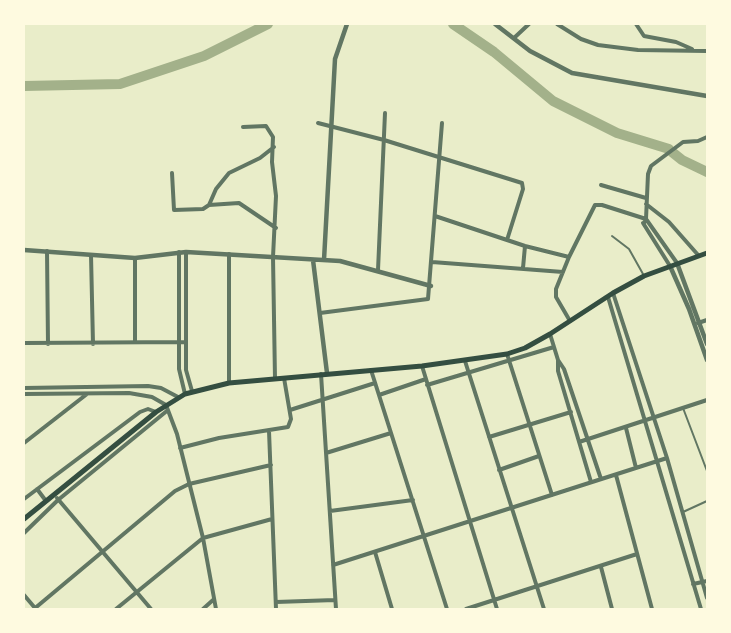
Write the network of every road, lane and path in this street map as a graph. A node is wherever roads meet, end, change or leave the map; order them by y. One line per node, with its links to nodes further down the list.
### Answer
1 (347, 24): 13 (street)
2 (495, 24): 6 (street)
3 (529, 24): 6 (street)
4 (557, 24): 7 (street)
5 (636, 24): 7 (street)
6 (514, 38): 9 (street)
7 (693, 50): 8 (street)
8 (707, 50)
9 (707, 96)
10 (385, 113): 16 (street)
11 (318, 123): 13 (street)
12 (442, 123): 18 (street)
13 (332, 126): 16 (street); 42 (street)
14 (243, 127): 17 (street)
15 (707, 137): 21 (street)
16 (384, 140): 18 (street); 47 (street)
17 (274, 147): 23 (street); 26 (street)
18 (439, 157): 24 (street); 28 (street)
19 (172, 173): 23 (street)
20 (601, 185): 21 (street)
21 (646, 198): 22 (street)
22 (646, 204): 25 (street); 37 (street)
23 (209, 205): 26 (street)
24 (435, 216): 28 (street); 43 (street)
25 (645, 221): 39 (street); 44 (street); 45 (street)
26 (276, 228): 38 (street)
27 (612, 236): 49 (lane)
28 (507, 240): 29 (street)
29 (525, 246): 39 (street); 46 (street)
30 (24, 250): 31 (street)
31 (47, 251): 36 (street); 63 (street)
32 (179, 252): 33 (street); 40 (street); 60 (street)
33 (186, 252): 35 (street); 61 (street)
34 (707, 252): 37 (main road)
35 (229, 254): 38 (street); 82 (street)
36 (91, 255): 40 (street); 64 (street)
37 (699, 256): 44 (main road)
38 (273, 257): 41 (street); 80 (street)
39 (568, 257): 48 (street)
40 (135, 258): 59 (street)
41 (313, 260): 42 (street); 54 (street)
42 (324, 260): 47 (street)
43 (432, 262): 46 (street); 50 (street)
44 (677, 263): 45 (main road); 52 (street)
45 (670, 266): 49 (main road); 53 (street)
46 (523, 268): 48 (street)
47 (378, 270): 50 (street)
48 (563, 272): 56 (street)
49 (644, 276): 51 (main road)
50 (431, 286): 54 (street)
51 (610, 295): 56 (main road); 65 (street); 68 (street)
52 (693, 302): 53 (street); 57 (street)
53 (688, 305): 57 (street)
54 (320, 313): 76 (street)
55 (707, 320): 57 (street)
56 (570, 321): 58 (main road)
57 (698, 323): 66 (street); 71 (street)
58 (550, 334): 67 (street); 69 (main road)
59 (135, 342): 60 (street); 64 (street)
60 (179, 342): 61 (street); 90 (street)
61 (186, 342): 87 (street)
62 (24, 343): 63 (street)
63 (48, 344): 64 (street)
64 (93, 344)
65 (630, 344): 68 (street); 101 (street)
66 (707, 344)
67 (554, 347): 70 (street); 73 (street)
68 (623, 347): 102 (street)
69 (507, 354): 72 (main road); 73 (street)
70 (558, 360): 97 (street); 100 (street)
71 (707, 360)
72 (465, 361): 74 (main road); 77 (street)
73 (510, 362): 77 (street); 103 (street)
74 (422, 366): 75 (main road); 81 (street)
75 (371, 370): 76 (main road); 83 (street)
76 (327, 373): 78 (main road)
77 (468, 373): 84 (street); 107 (street)
78 (321, 374): 79 (main road); 93 (street)
79 (284, 378): 80 (main road); 98 (street)
80 (275, 379): 82 (main road)
81 (426, 380): 84 (street); 91 (street)
82 (229, 383): 87 (main road)
83 (375, 383): 91 (street); 93 (street)
84 (427, 385): 137 (street)
85 (90, 387): 86 (street); 89 (street); 92 (street)
86 (24, 388)
87 (192, 391): 90 (main road)
88 (24, 394): 89 (street)
89 (87, 394): 95 (street); 109 (street)
90 (185, 394): 92 (main road)
91 (379, 396): 106 (street)
92 (178, 397): 95 (main road)
93 (322, 400): 98 (street); 112 (street)
94 (707, 400): 96 (street)
95 (167, 407): 99 (main road); 111 (street); 128 (street)
96 (683, 408): 101 (street); 119 (lane)
97 (578, 409): 100 (street); 108 (street)
98 (290, 410): 105 (street)
99 (156, 412): 124 (street); 125 (main road)
100 (570, 412): 103 (street); 110 (street)
101 (654, 417): 102 (street); 114 (street)
102 (644, 421): 104 (street); 115 (street)
103 (530, 424): 107 (street); 113 (street)
104 (626, 428): 108 (street); 117 (street)
105 (269, 431): 111 (street); 116 (street)
106 (391, 433): 112 (street); 129 (street)
107 (489, 437): 118 (street)
108 (587, 440): 110 (street); 121 (street)
109 (25, 441)
110 (579, 442): 122 (street)
111 (180, 448): 123 (street)
112 (326, 453): 133 (street)
113 (539, 456): 118 (street); 126 (street)
114 (667, 458): 115 (street); 134 (street)
115 (657, 462): 117 (street); 147 (street)
116 (271, 465): 123 (street); 136 (street)
117 (636, 468): 120 (street)
118 (499, 470): 132 (street)
119 (707, 471)
120 (616, 475): 121 (street); 143 (street)
121 (601, 479): 122 (street)
122 (591, 482): 126 (street)
123 (189, 484): 140 (street); 141 (street)
124 (37, 489): 127 (street); 130 (street)
125 (54, 495): 128 (street); 130 (main road)
126 (552, 495): 132 (street)
127 (24, 499)
128 (58, 500): 138 (street); 141 (street)
129 (412, 500): 133 (street); 139 (street)
130 (46, 501): 135 (main road)
131 (707, 501): 134 (lane)
132 (512, 508): 137 (street); 148 (street)
133 (330, 511): 144 (street)
134 (683, 512): 146 (street)
135 (24, 519)
136 (272, 519): 140 (street); 156 (street)
137 (470, 521): 139 (street); 155 (street)
138 (24, 533)
139 (424, 536): 142 (street); 165 (street)
140 (203, 538): 149 (street); 153 (street)
141 (102, 552): 149 (street); 157 (street)
142 (375, 552): 144 (street); 164 (street)
143 (637, 554): 145 (street); 170 (street)
144 (333, 565): 154 (street)
145 (601, 567): 148 (street); 169 (street)
146 (705, 581): 147 (street); 150 (street)
147 (693, 584): 152 (street)
148 (537, 587): 155 (street); 168 (street)
149 (137, 592): 158 (street); 159 (street)
150 (707, 594): 152 (street)
151 (24, 595): 157 (street)
152 (696, 595): 171 (street)
153 (213, 600): 160 (street); 161 (street)
154 (335, 600): 156 (street); 163 (street)
155 (494, 600): 166 (street); 167 (street)
156 (276, 602): 162 (street)
157 (35, 609)
158 (116, 609)
159 (151, 609)
160 (203, 609)
161 (216, 609)
162 (276, 609)
163 (336, 609)
164 (392, 609)
165 (448, 609)
166 (466, 609)
167 (497, 609)
168 (544, 609)
169 (612, 609)
170 (652, 609)
171 (701, 609)

